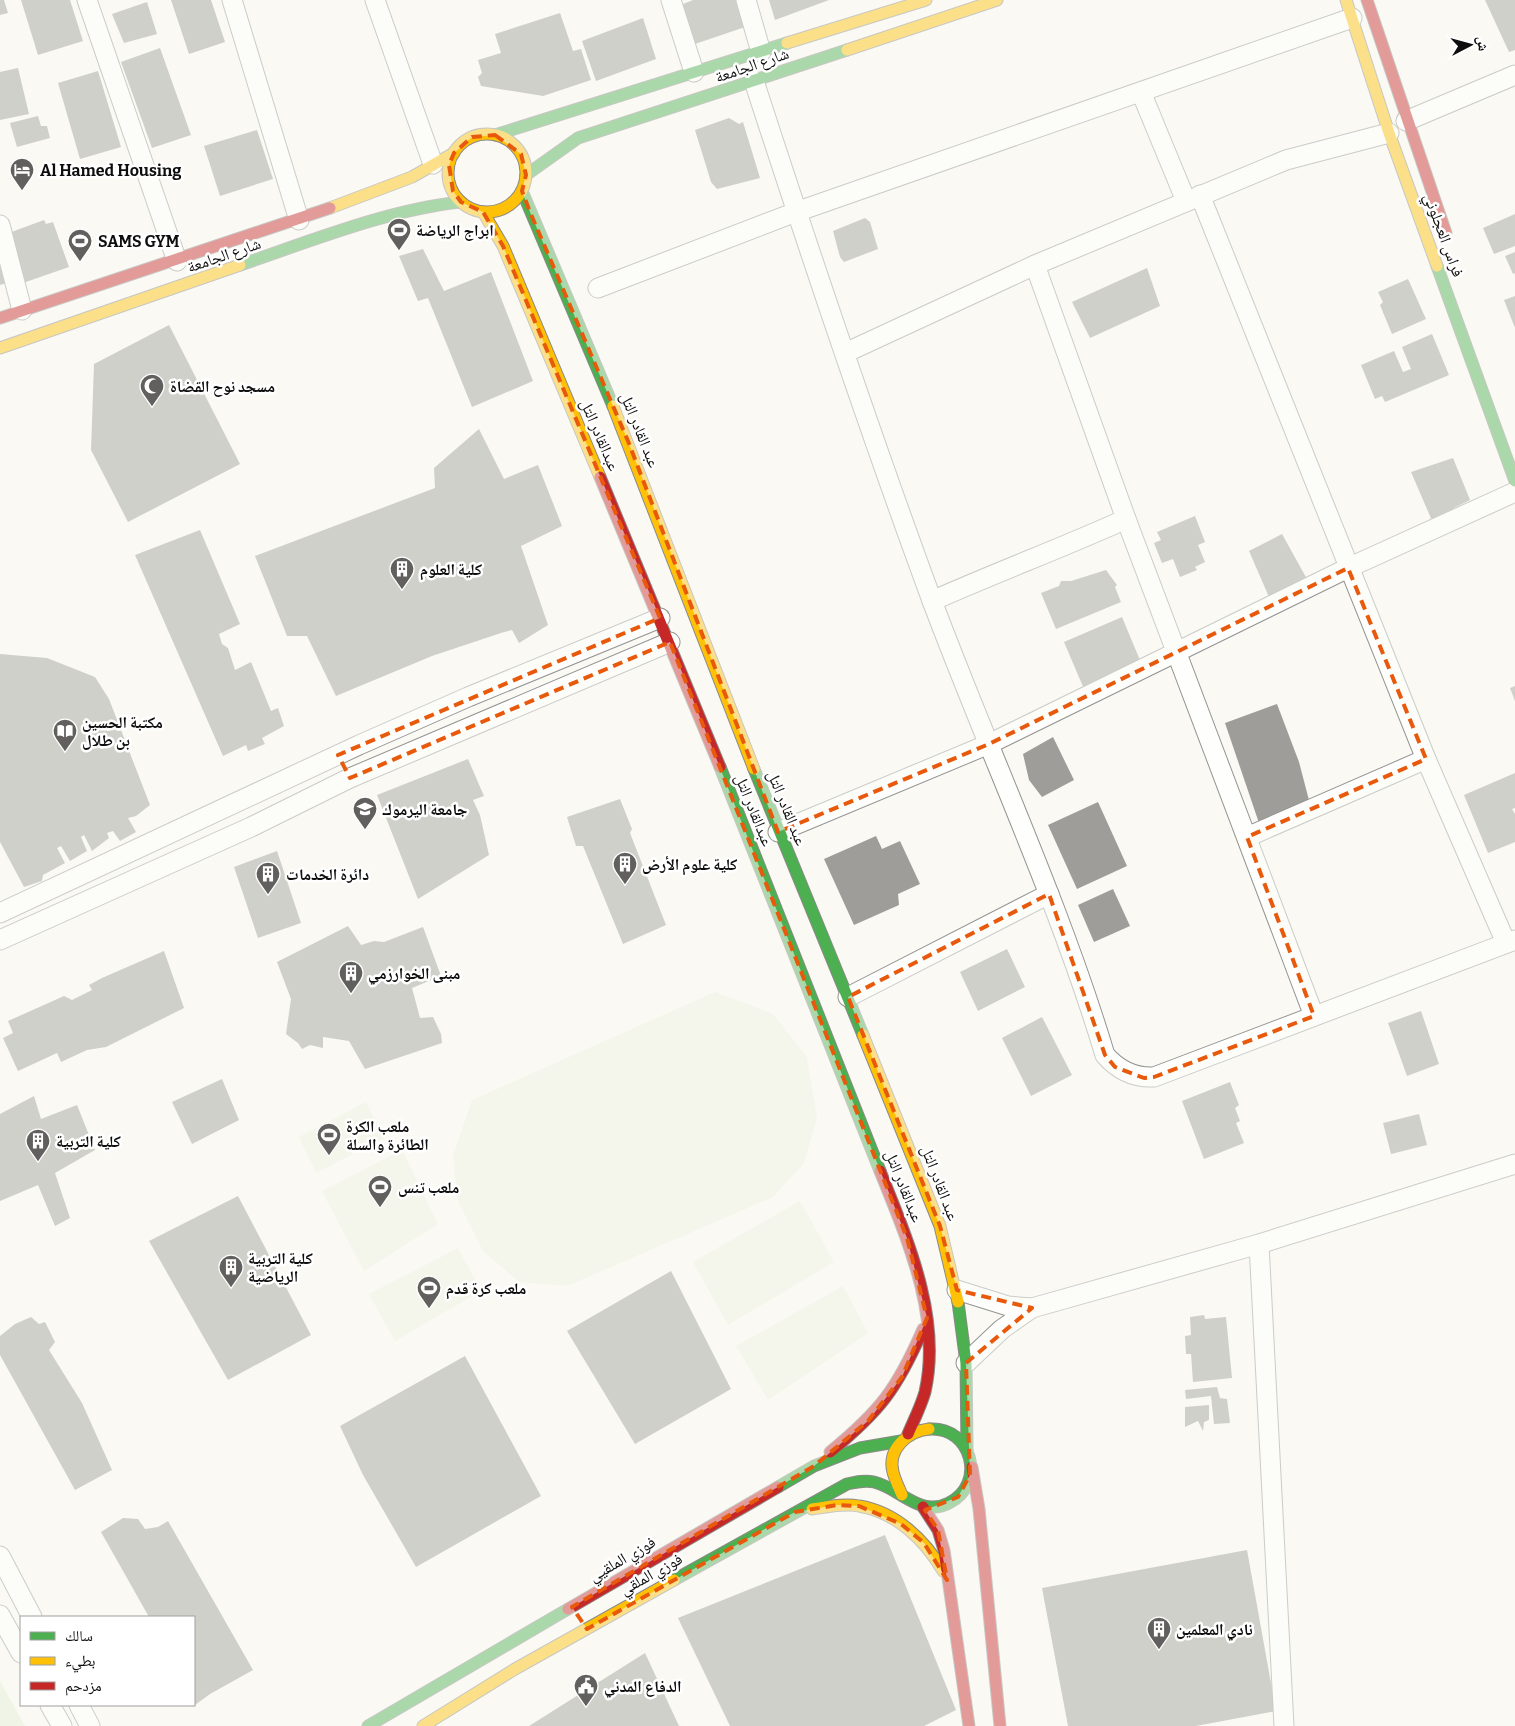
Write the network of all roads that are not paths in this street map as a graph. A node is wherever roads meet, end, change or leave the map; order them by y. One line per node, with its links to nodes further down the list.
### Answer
1 (87, 0): 30 (street)
2 (232, 0): 27 (street)
3 (375, 0): 20 (street)
4 (671, 0): 12 (street)
5 (746, 0): 11 (street)
6 (926, 0): 11 (main road, شارع الجامعة)
7 (997, 0): 14 (main road, شارع الجامعة)
8 (1346, 0): 10 (main road, فراس العجلوني)
9 (1367, 0): 16 (main road, فراس العجلوني)
10 (1352, 18): 15 (street); 17 (main road, فراس العجلوني)
11 (761, 52): 12 (main road, شارع الجامعة)
12 (694, 72): 18 (main road, شارع الجامعة)
13 (1515, 75): 16 (street)
14 (754, 81): 21 (main road, شارع الجامعة); 26 (street)
15 (1141, 92): 23 (street); 26 (street)
16 (1406, 121): 29 (main road, فراس العجلوني)
17 (1389, 133): 23 (street); 37 (main road, فراس العجلوني)
18 (496, 135): 19 (main road); 21 (main road)
19 (454, 153): 20 (main road, شارع الجامعة); 24 (main road)
20 (433, 164): 27 (main road, شارع الجامعة)
21 (526, 175): 22 (main road)
22 (522, 191): 25 (main road); 49 (main road, عبد القادر التل)
23 (1193, 198): 31 (street); 40 (street)
24 (461, 202): 25 (main road); 35 (main road, شارع الجامعة)
25 (483, 212): 42 (main road, عبدالقادر التل)
26 (796, 212): 32 (street); 36 (street)
27 (299, 220): 30 (main road, شارع الجامعة)
28 (0, 225): 33 (street)
29 (1449, 243)
30 (177, 261): 33 (main road, شارع الجامعة)
31 (1035, 265): 36 (street); 39 (street)
32 (598, 288)
33 (22, 310): 34 (main road, شارع الجامعة)
34 (0, 318)
35 (0, 348)
36 (845, 353): 41 (street)
37 (1515, 481)
38 (1515, 492): 40 (street)
39 (1126, 519): 41 (street); 44 (street)
40 (1348, 568): 44 (street); 47 (street)
41 (932, 601): 45 (street)
42 (660, 618): 43 (main road, عبدالقادر التل); 46 (street)
43 (670, 642): 48 (street); 61 (main road, عبدالقادر التل)
44 (1177, 652): 45 (street); 50 (street)
45 (989, 744): 49 (street); 51 (street)
46 (338, 755): 48 (street); 52 (street)
47 (1426, 759): 50 (street); 54 (street)
48 (350, 778): 53 (street)
49 (778, 832): 55 (main road, عبد القادر التل)
50 (1247, 837): 56 (street)
51 (1049, 894): 55 (street); 56 (street)
52 (0, 913)
53 (0, 940)
54 (1510, 942): 56 (street)
55 (848, 997): 59 (main road, عبد القادر التل)
56 (1314, 1016)
57 (1515, 1164): 58 (street)
58 (1259, 1244): 60 (street); 84 (street)
59 (957, 1290): 60 (street); 62 (main road, عبد القادر التل)
60 (1032, 1308): 62 (street)
61 (927, 1318): 63 (main road, عبدالقادر التل); 66 (main road)
62 (966, 1363): 64 (main road, عبد القادر التل)
63 (904, 1437): 64 (main road); 66 (main road, فوزي الملقيي); 67 (main road)
64 (967, 1449): 65 (main road)
65 (971, 1463): 68 (main road); 83 (main road)
66 (814, 1466): 74 (main road, فوزي الملقيي)
67 (902, 1495): 68 (main road); 69 (main road, فوزي الملقي)
68 (923, 1507): 71 (main road)
69 (796, 1512): 71 (main road); 74 (main road, فوزي الملقي)
70 (0, 1556): 73 (street)
71 (948, 1580): 82 (main road)
72 (0, 1615): 75 (street)
73 (31, 1616)
74 (580, 1618): 80 (main road, فوزي الملقيي); 81 (main road, فوزي الملقي)
75 (20, 1651)
76 (51, 1706): 78 (street)
77 (80, 1706): 79 (street)
78 (62, 1726)
79 (90, 1726)
80 (368, 1726)
81 (423, 1726)
82 (969, 1726)
83 (1000, 1726)
84 (1284, 1726)

